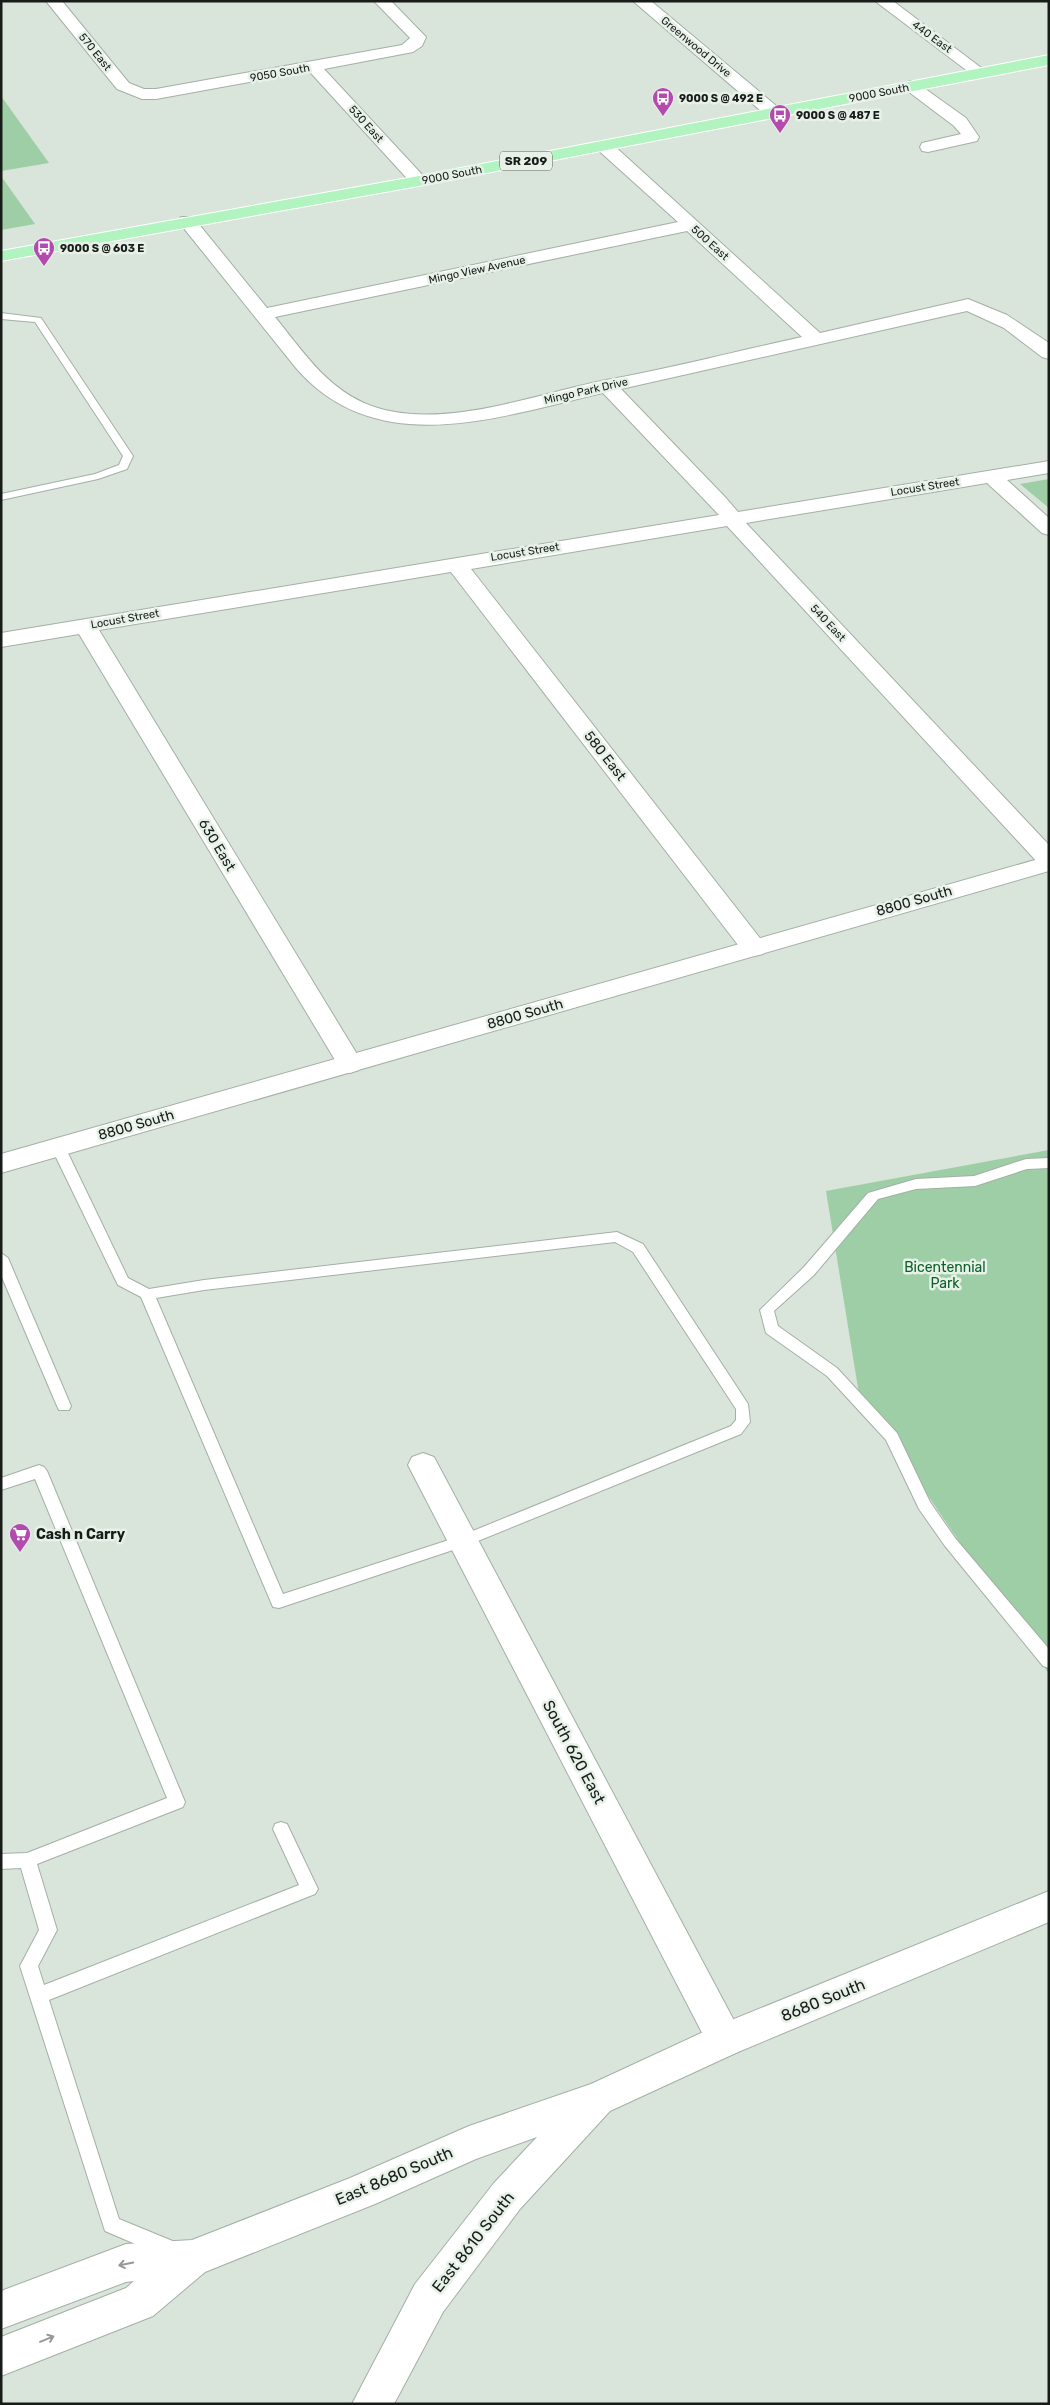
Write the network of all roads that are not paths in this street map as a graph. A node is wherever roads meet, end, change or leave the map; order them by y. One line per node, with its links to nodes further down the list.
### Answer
1 (54, 1): 9 (street, 570 East)
2 (382, 1): 6 (street, 9050 South)
3 (641, 1): 10 (street, Greenwood Drive)
4 (883, 1): 7 (street, 440 East)
5 (1049, 60): 7 (main road, 9000 South / SR 209)
6 (314, 67): 9 (street, 9050 South); 13 (street, 530 East)
7 (980, 73): 8 (main road, 9000 South / SR 209)
8 (911, 86): 10 (main road, 9000 South / SR 209); 12 (street)
9 (142, 94)
10 (774, 113): 11 (main road, 9000 South / SR 209)
11 (604, 146): 13 (main road, 9000 South / SR 209); 15 (street, 500 East)
12 (928, 147)
13 (419, 181): 14 (main road, 9000 South / SR 209)
14 (187, 220): 16 (main road, 9000 South / SR 209); 17 (street, Mingo Park Drive)
15 (691, 225): 17 (street, Mingo View Avenue); 19 (street, 500 East)
16 (1, 256)
17 (263, 314): 21 (street, Mingo Park Drive)
18 (1, 316): 24 (lane)
19 (816, 339): 20 (street, Mingo Park Drive); 21 (street, Mingo Park Drive)
20 (1049, 353)
21 (607, 386): 25 (street, 540 East)
22 (1049, 466): 23 (street, Locust Street)
23 (991, 476): 25 (street, Locust Street); 26 (street)
24 (1, 497)
25 (732, 519): 27 (street, Locust Street); 30 (street, 540 East)
26 (1049, 529)
27 (456, 564): 28 (street, Locust Street); 31 (street, 580 East)
28 (85, 626): 29 (street, Locust Street); 32 (street, 630 East)
29 (1, 640)
30 (1049, 861): 31 (street, 8800 South)
31 (754, 948): 32 (street, 8800 South)
32 (350, 1064): 33 (street, 8800 South)
33 (58, 1147): 35 (street, 8800 South); 37 (lane)
34 (1049, 1163): 42 (lane)
35 (1, 1164)
36 (1, 1258): 38 (lane)
37 (146, 1294): 41 (lane); 41 (lane)
38 (64, 1406)
39 (423, 1465): 41 (street, South 620 East)
40 (1, 1484): 44 (lane)
41 (463, 1541): 48 (street, South 620 East)
42 (1049, 1661)
43 (281, 1829): 47 (lane)
44 (27, 1860): 45 (lane); 47 (lane)
45 (1, 1862)
46 (1049, 1906): 48 (street, 8680 South)
47 (38, 1996): 50 (lane)
48 (725, 2040): 49 (street, 8680 South)
49 (599, 2098): 50 (street, East 8680 South); 53 (street, East 8610 South)
50 (192, 2259): 51 (street, East 8680 South, one-way to 51); 52 (street, East 8680 South, one-way to 50)
51 (1, 2310)
52 (1, 2357)
53 (372, 2404)

